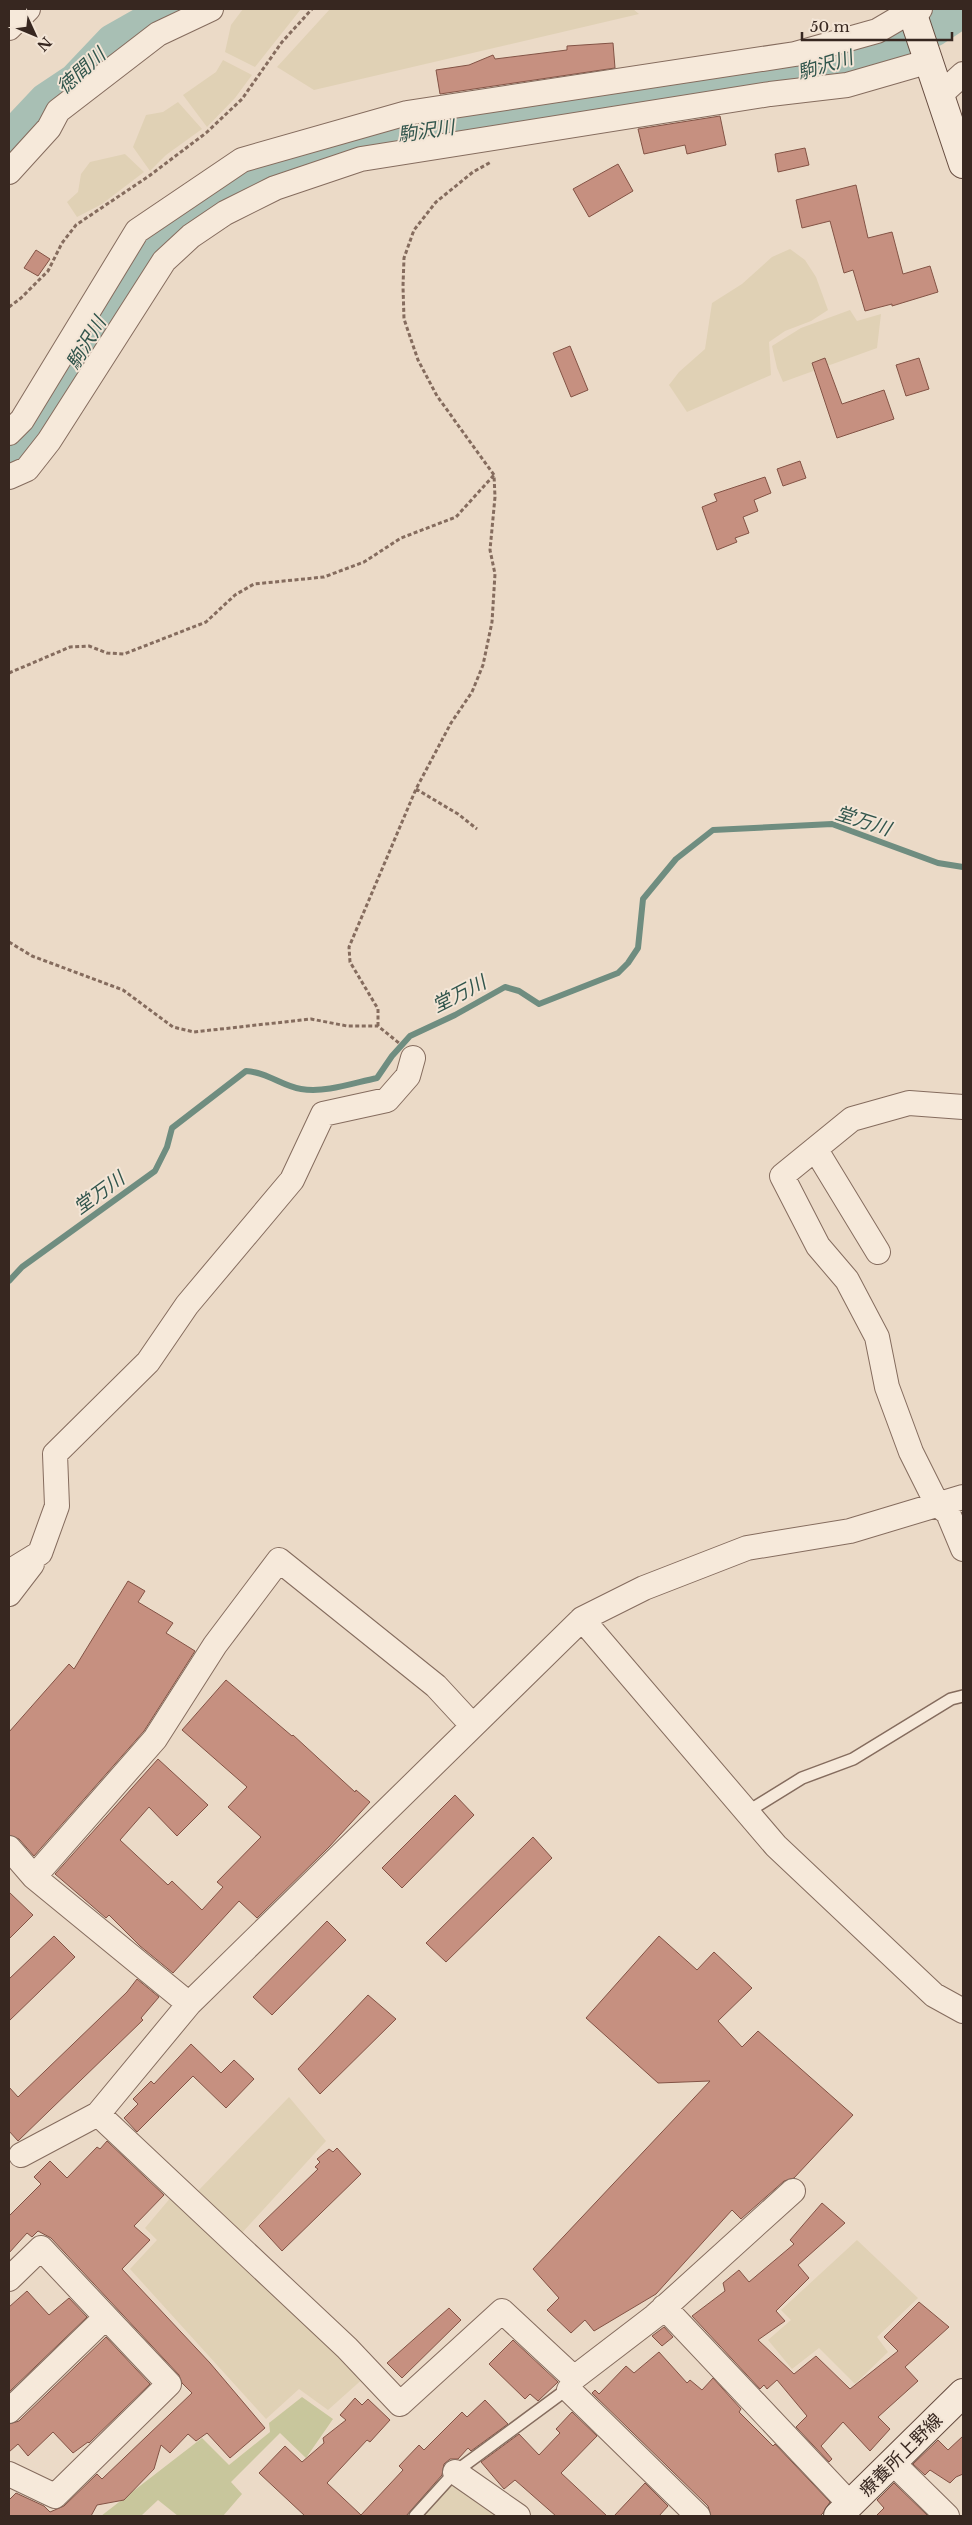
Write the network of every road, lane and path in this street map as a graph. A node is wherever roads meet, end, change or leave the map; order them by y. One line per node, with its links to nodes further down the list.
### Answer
1 (28, 9): 5 (street)
2 (211, 9): 11 (street)
3 (312, 9): 12 (path)
4 (914, 12): 6 (street); 13 (street)
5 (9, 28)
6 (929, 57): 8 (street); 15 (street)
7 (963, 74): 8 (street)
8 (940, 95): 10 (street)
9 (498, 160): 14 (path)
10 (963, 164)
11 (9, 172)
12 (9, 307)
13 (9, 433)
14 (494, 476): 16 (path); 17 (path)
15 (9, 477)
16 (9, 674)
17 (416, 789): 18 (path); 20 (path)
18 (477, 828)
19 (9, 942): 20 (path)
20 (378, 1026): 21 (path)
21 (395, 1039)
22 (413, 1058): 29 (street)
23 (963, 1107): 24 (street)
24 (816, 1150): 25 (street); 27 (street)
25 (878, 1252)
26 (963, 1497): 27 (street)
27 (936, 1504): 28 (street); 32 (street)
28 (963, 1549)
29 (40, 1553): 30 (street); 31 (street)
30 (9, 1572)
31 (9, 1594)
32 (582, 1619): 34 (street); 35 (street)
33 (963, 1696): 35 (lane)
34 (472, 1725): 37 (street); 38 (street)
35 (747, 1812): 39 (street)
36 (9, 1848): 37 (street)
37 (34, 1877): 38 (street)
38 (189, 2004): 40 (street)
39 (960, 2004)
40 (98, 2114): 41 (street); 46 (street)
41 (21, 2155)
42 (794, 2191): 44 (street)
43 (9, 2279): 45 (street)
44 (664, 2307): 46 (street); 52 (street)
45 (106, 2317): 48 (street); 51 (street)
46 (571, 2384): 50 (lane); 55 (street)
47 (963, 2393): 49 (street, 療養所上野線)
48 (9, 2412)
49 (893, 2463): 52 (street, 療養所上野線); 56 (street)
50 (455, 2472): 53 (lane); 54 (street)
51 (9, 2474)
52 (844, 2510)
53 (415, 2516)
54 (518, 2516)
55 (698, 2516)
56 (947, 2516)

